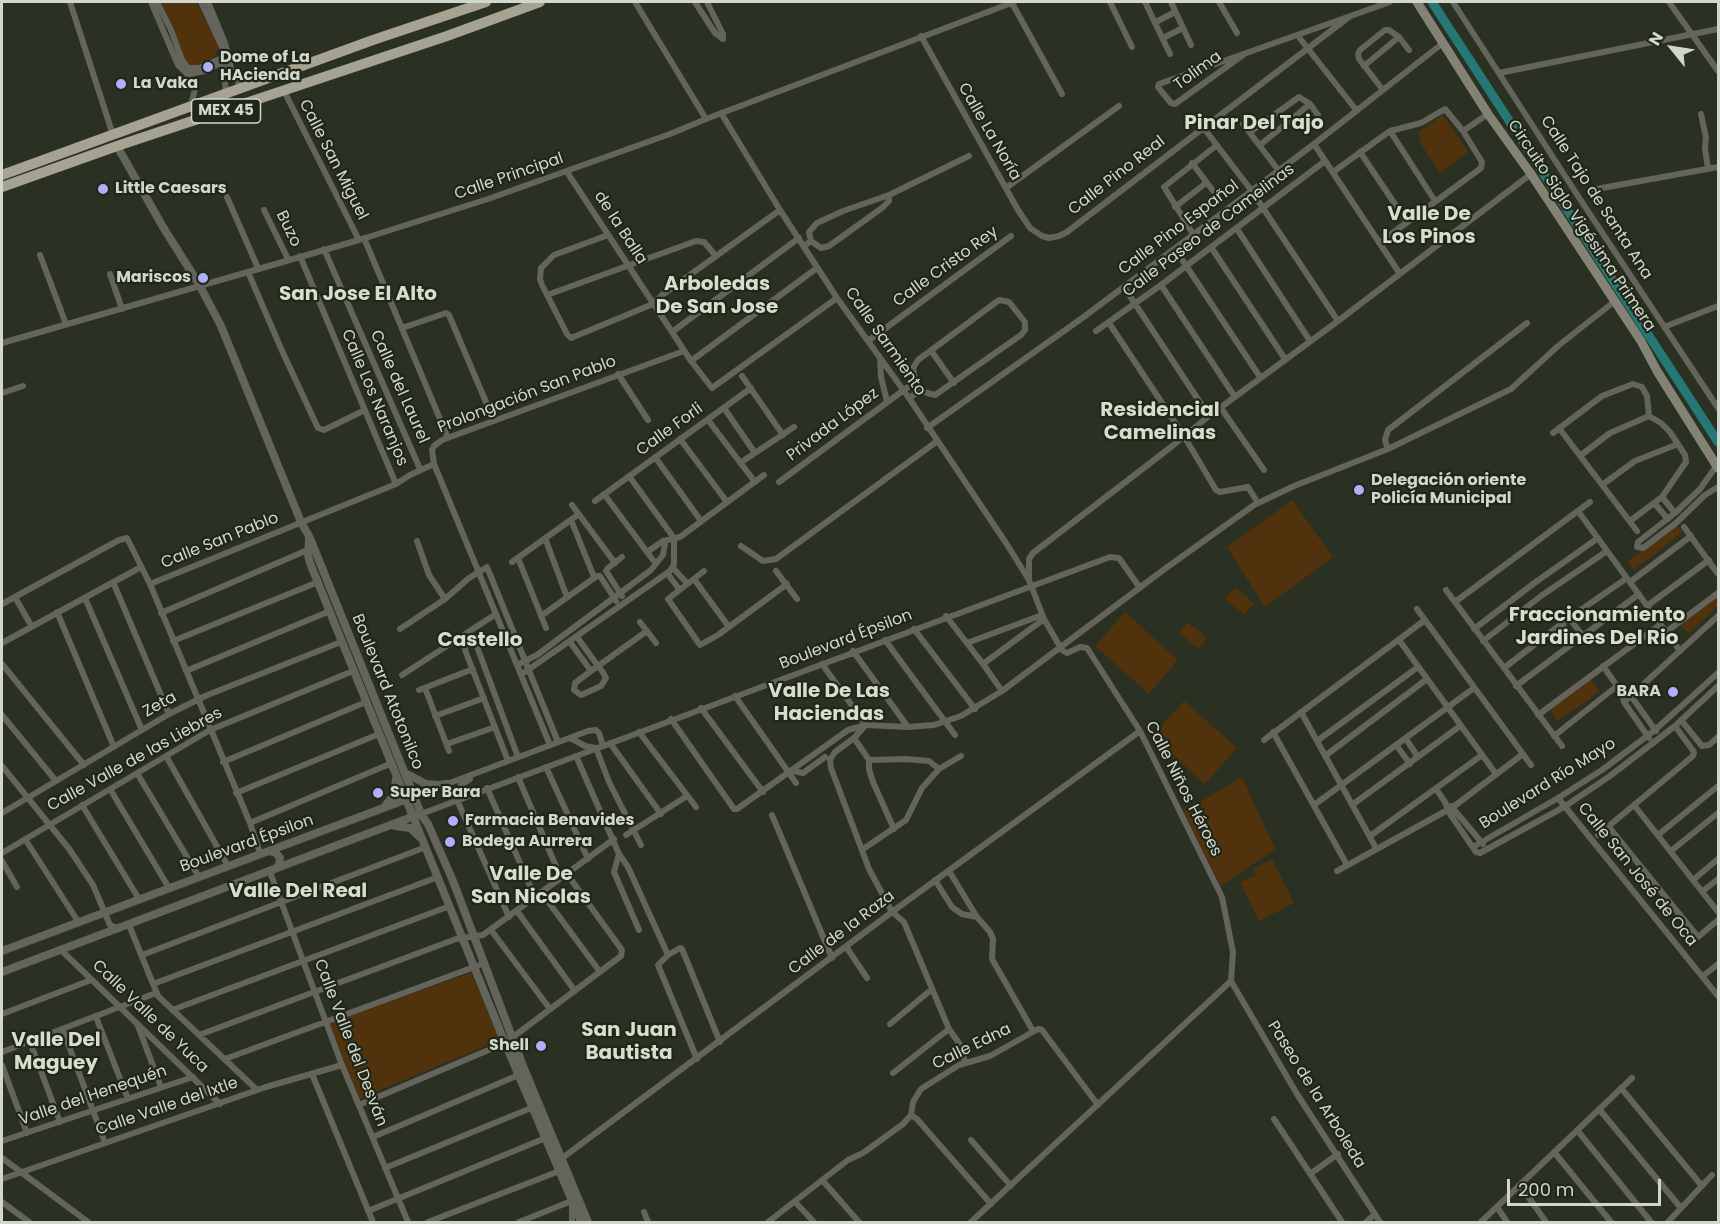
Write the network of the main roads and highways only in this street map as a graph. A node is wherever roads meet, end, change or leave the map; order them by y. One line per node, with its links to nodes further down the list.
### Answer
1 (486, 2): 4 (highway, MEX 45)
2 (540, 2): 6 (highway, MEX 45)
3 (1417, 2): 11 (main road, Circuito Siglo Vigésima Primera)
4 (447, 15): 5 (highway, MEX 45); 6 (highway)
5 (408, 28): 7 (highway); 8 (highway, MEX 45)
6 (447, 36): 7 (highway, MEX 45)
7 (403, 51): 8 (highway, MEX 45)
8 (115, 141): 9 (highway, MEX 45); 10 (highway, MEX 45)
9 (2, 175)
10 (2, 187)
11 (1718, 467)

